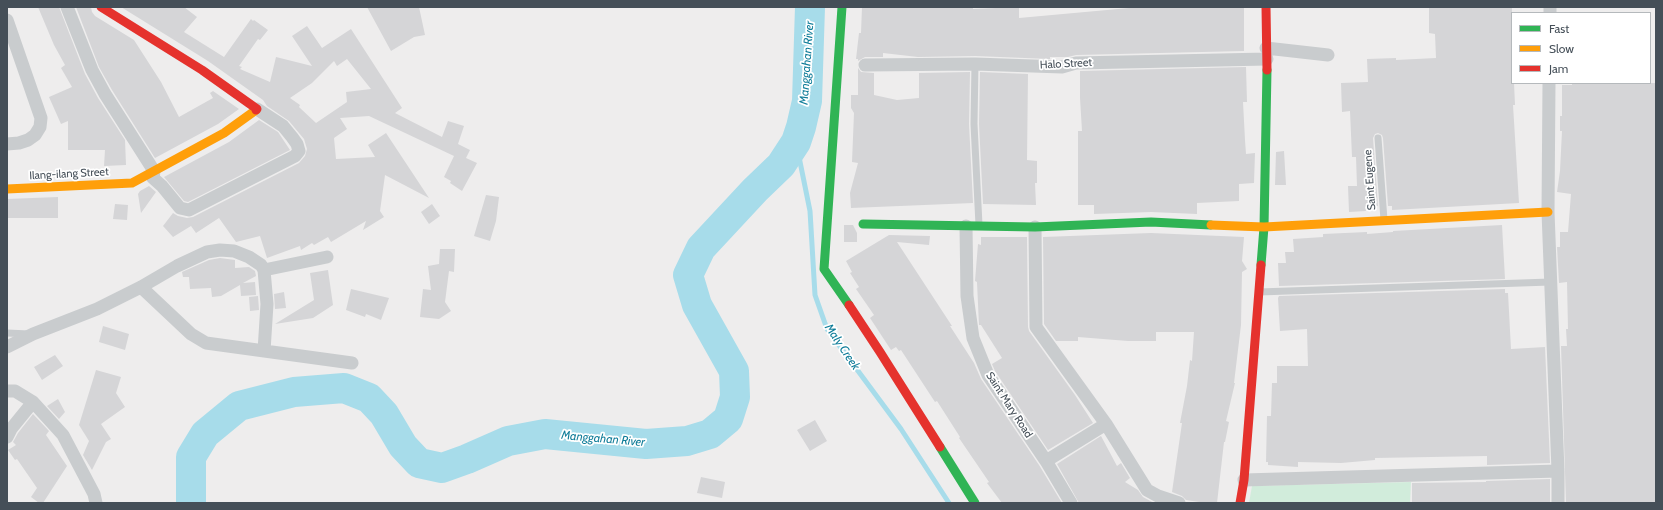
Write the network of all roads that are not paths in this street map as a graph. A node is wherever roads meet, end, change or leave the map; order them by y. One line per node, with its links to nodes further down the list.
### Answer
1 (67, 7): 14 (street)
2 (101, 7): 11 (street)
3 (842, 7): 41 (street)
4 (1266, 7): 6 (street)
5 (7, 20): 13 (street)
6 (1267, 54): 7 (street, Halo Street); 8 (street, Halo Street); 22 (street)
7 (1328, 55)
8 (975, 64): 9 (street, Halo Street); 20 (lane)
9 (865, 65)
10 (1550, 84): 16 (street)
11 (257, 109): 14 (street); 14 (street)
12 (1378, 138): 17 (lane, Saint Eugene)
13 (7, 144)
14 (154, 171): 15 (street, Ilang-ilang Street)
15 (7, 189)
16 (1548, 212): 17 (street); 25 (street)
17 (1384, 220): 22 (street)
18 (863, 224): 19 (street)
19 (966, 226): 20 (street); 37 (street, Saint Mary Road)
20 (979, 226): 21 (street)
21 (1034, 227): 22 (street); 35 (street)
22 (1264, 227): 27 (street)
23 (327, 257): 24 (street)
24 (264, 270): 26 (street); 31 (street)
25 (1550, 282): 27 (lane); 38 (street)
26 (141, 287): 29 (street); 31 (street)
27 (1258, 292): 39 (street)
28 (7, 333): 29 (lane)
29 (33, 334): 30 (street)
30 (7, 347)
31 (264, 351): 32 (street)
32 (352, 363)
33 (7, 391): 34 (street)
34 (33, 402): 36 (street); 40 (street)
35 (1106, 424): 37 (street); 43 (street)
36 (7, 437)
37 (1046, 461): 42 (street, Saint Mary Road)
38 (1558, 471): 39 (street); 45 (street)
39 (1244, 480): 44 (street)
40 (96, 503)
41 (975, 503)
42 (1071, 503)
43 (1179, 503)
44 (1240, 503)
45 (1558, 503)

